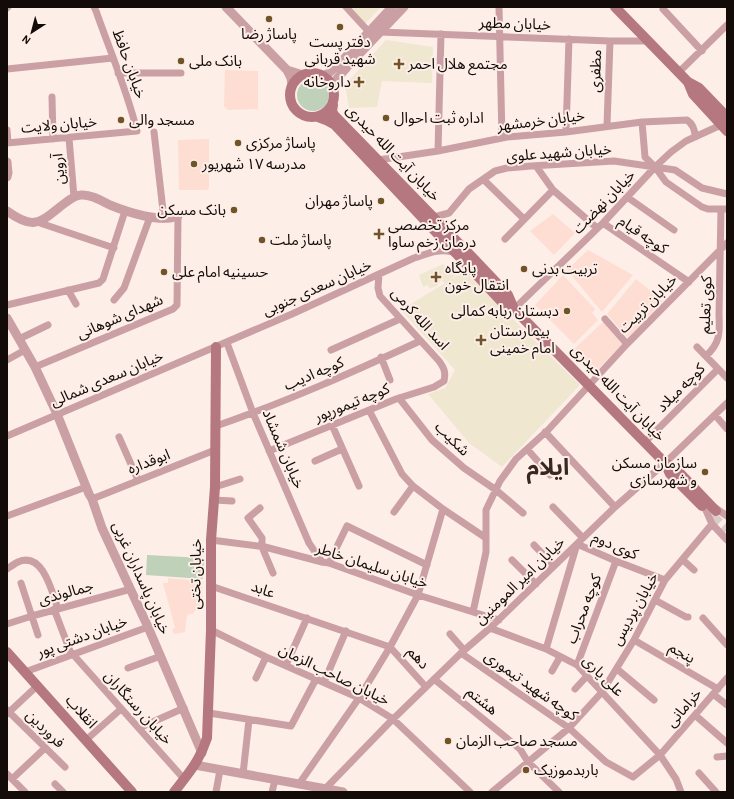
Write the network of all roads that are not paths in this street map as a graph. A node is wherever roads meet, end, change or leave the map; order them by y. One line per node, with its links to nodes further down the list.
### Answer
1 (226, 7): 20 (street)
2 (346, 7): 10 (street)
3 (392, 7): 10 (street)
4 (404, 7): 11 (street)
5 (499, 7): 13 (street)
6 (97, 8): 18 (street, خیابان حافظ)
7 (618, 8): 16 (main road)
8 (663, 9): 17 (street)
9 (727, 25): 17 (street)
10 (369, 32): 25 (street)
11 (380, 32): 12 (street, خیابان مطهر); 27 (street)
12 (440, 34): 13 (street, خیابان مطهر); 44 (street)
13 (499, 37): 14 (street, خیابان مطهر); 41 (street)
14 (569, 39): 15 (street, خیابان مطهر); 38 (street)
15 (610, 41): 16 (street, خیابان مطهر); 33 (street, مظفری)
16 (648, 41): 21 (main road)
17 (702, 51): 21 (street)
18 (113, 58): 19 (street); 22 (street, خیابان حافظ)
19 (7, 69)
20 (287, 70): 24 (street); 26 (street)
21 (679, 72): 32 (main road)
22 (118, 73): 23 (street); 36 (street, خیابان حافظ)
23 (181, 73)
24 (303, 75): 25 (main road); 26 (main road)
25 (323, 76): 27 (main road)
26 (292, 85): 30 (main road)
27 (334, 88): 29 (main road)
28 (52, 97): 42 (street)
29 (333, 105): 30 (main road); 34 (main road, خیابان آیت الله حیدری)
30 (318, 117): 34 (main road, خیابان آیت الله حیدری)
31 (642, 122): 33 (street, خیابان خرمشهر); 39 (street, خیابان خرمشهر); 48 (street)
32 (725, 124): 39 (street, خیابان نهضت)
33 (607, 125): 38 (street, خیابان خرمشهر)
34 (340, 126): 45 (main road, خیابان آیت الله حیدری); 71 (main road, خیابان آیت الله حیدری)
35 (7, 130): 43 (street)
36 (137, 131): 40 (street, خیابان ولایت)
37 (154, 132): 61 (street)
38 (566, 132): 41 (street, خیابان خرمشهر)
39 (695, 137): 48 (street, خیابان نهضت)
40 (69, 138): 42 (street, خیابان ولایت); 53 (street, آروین)
41 (502, 138): 44 (street, خیابان خرمشهر)
42 (53, 139): 43 (street, خیابان ولایت)
43 (7, 143)
44 (438, 151): 45 (street, خیابان خرمشهر)
45 (378, 160): 60 (main road, خیابان آیت الله حیدری)
46 (7, 162): 49 (street)
47 (536, 166): 48 (street, خیابان شهید علوی); 50 (street, خیابان شهید علوی); 51 (street)
48 (655, 166): 52 (street, خیابان شهید علوی); 54 (street, خیابان نهضت); 55 (street)
49 (7, 177)
50 (484, 180): 60 (street, خیابان شهید علوی); 62 (street)
51 (553, 190): 62 (street); 65 (street)
52 (727, 194)
53 (74, 197): 57 (street); 63 (street)
54 (627, 198): 64 (street, خیابان نهضت); 66 (street)
55 (724, 209): 70 (street, کوی تعلیم)
56 (7, 211): 63 (street)
57 (125, 211): 59 (street); 69 (street)
58 (178, 216): 61 (street); 94 (street, شهدای شوهانی)
59 (150, 217): 61 (street); 75 (street)
60 (434, 217): 78 (main road, خیابان آیت الله حیدری)
61 (164, 219)
62 (524, 219): 67 (street)
63 (37, 222): 69 (street)
64 (603, 223): 65 (street, خیابان نهضت); 73 (street, کوچه قیام)
65 (597, 228): 78 (street, خیابان نهضت)
66 (674, 230)
67 (505, 238)
68 (727, 243): 70 (street, خیابان تربیت)
69 (114, 248): 74 (street)
70 (720, 250): 73 (street, خیابان تربیت); 91 (street, کوی تعلیم)
71 (452, 252): 72 (street, خیابان سعدی جنوبی); 78 (main road, خیابان آیت الله حیدری)
72 (379, 274): 80 (street, اسد الله کرمی); 85 (street, خیابان سعدی جنوبی)
73 (689, 282): 86 (street, خیابان تربیت)
74 (68, 290): 76 (street); 77 (street)
75 (114, 300)
76 (76, 304)
77 (7, 305)
78 (514, 310): 99 (main road, خیابان آیت الله حیدری)
79 (7, 318): 83 (street, خیابان پاسداران غربی)
80 (400, 318): 84 (street, اسد الله کرمی); 90 (street)
81 (605, 319): 86 (street)
82 (48, 325): 83 (street)
83 (19, 339): 89 (street, خیابان پاسداران غربی)
84 (420, 340): 92 (street, کوچه ادیب); 98 (street, اسد الله کرمی)
85 (227, 343): 87 (street, خیابان سعدی جنوبی); 103 (street, خیابان شمشاد)
86 (627, 344): 99 (street, خیابان تربیت)
87 (216, 347): 104 (street, خیابان سعدی شمالی); 107 (main road, خیابان تختی)
88 (698, 347): 91 (street)
89 (25, 350): 93 (street); 94 (street, خیابان پاسداران غربی)
90 (331, 350)
91 (706, 356): 95 (street)
92 (381, 358): 97 (street); 103 (street, کوچه ادیب)
93 (7, 360)
94 (35, 367): 104 (street, خیابان پاسداران غربی)
95 (718, 369): 96 (street); 112 (street, کوچه میلاد)
96 (727, 378)
97 (390, 380)
98 (444, 381): 100 (street, کوچه تیمورپور)
99 (589, 384): 109 (street, خیابان تربیت); 112 (main road, خیابان آیت الله حیدری)
100 (399, 398): 102 (street, کوچه تیمورپور); 126 (street, شکیب)
101 (727, 403): 105 (street, خیابان امیر المومنین)
102 (369, 410): 106 (street, کوچه تیمورپور); 123 (street)
103 (253, 413): 107 (street, کوچه ادیب); 116 (street, خیابان شمشاد)
104 (57, 414): 110 (street, خیابان سعدی شمالی); 124 (street, خیابان پاسداران غربی)
105 (715, 415): 108 (street); 118 (street, خیابان امیر المومنین)
106 (332, 425): 113 (street); 116 (street, کوچه تیمورپور)
107 (216, 426): 115 (main road, خیابان تختی)
108 (727, 429)
109 (545, 432): 114 (street, خیابان تربیت); 131 (street)
110 (7, 436)
111 (119, 437): 121 (street)
112 (645, 442): 118 (main road, خیابان آیت الله حیدری)
113 (342, 449): 117 (street); 122 (street)
114 (527, 449): 119 (street); 126 (street, خیابان تربیت)
115 (215, 450): 121 (street, ابوقداره); 125 (main road, خیابان تختی)
116 (269, 451): 148 (street, خیابان شمشاد)
117 (315, 461)
118 (666, 463): 131 (street, خیابان امیر المومنین); 136 (main road, خیابان آیت الله حیدری)
119 (550, 475)
120 (240, 479): 125 (street)
121 (138, 480): 127 (street, ابوقداره)
122 (359, 486)
123 (414, 486): 133 (street); 134 (street)
124 (86, 487): 127 (street, خیابان پاسداران غربی); 137 (street)
125 (215, 487): 128 (main road, خیابان تختی)
126 (496, 490): 135 (street, شکیب); 138 (street, خیابان تربیت)
127 (92, 499): 158 (street, خیابان پاسداران غربی)
128 (214, 500): 129 (street); 140 (main road, خیابان تختی)
129 (232, 501)
130 (553, 507): 139 (street)
131 (615, 507): 139 (street, خیابان امیر المومنین)
132 (260, 508): 144 (street)
133 (443, 509): 138 (street); 149 (street)
134 (394, 512)
135 (523, 513)
136 (717, 513): 141 (street); 146 (street, خیابان پردیس)
137 (7, 516)
138 (486, 538): 162 (street, خیابان تربیت)
139 (582, 538): 142 (street, خیابان امیر المومنین)
140 (212, 540): 144 (street, خیابان سلیمان خاطر); 157 (main road, خیابان تختی)
141 (727, 540)
142 (577, 544): 147 (street, کوی دوم); 150 (street, خیابان امیر المومنین); 178 (street)
143 (534, 545): 150 (street)
144 (262, 547): 148 (street, خیابان سلیمان خاطر); 153 (street)
145 (512, 560): 156 (street)
146 (682, 560): 152 (street); 154 (street, خیابان پردیس)
147 (616, 561): 154 (street, کوی دوم); 186 (street, کوچه محراب)
148 (325, 562): 149 (street); 159 (street, خیابان سلیمان خاطر)
149 (427, 565): 159 (street)
150 (554, 566): 156 (street, خیابان امیر المومنین)
151 (7, 569): 161 (street, خیابان رستگاران)
152 (694, 570)
153 (274, 572)
154 (665, 580): 160 (street, خیابان پردیس)
155 (20, 583): 163 (street)
156 (536, 584): 167 (street, خیابان امیر المومنین)
157 (211, 586): 165 (street, عابد); 171 (main road, خیابان تختی)
158 (132, 589): 161 (street, جمالوندی); 169 (street, خیابان پاسداران غربی)
159 (418, 595): 162 (street, خیابان سلیمان خاطر); 177 (street)
160 (656, 600): 164 (street); 175 (street, خیابان پردیس)
161 (56, 609): 163 (street, جمالوندی); 181 (street, خیابان رستگاران)
162 (473, 612): 167 (street, خیابان سلیمان خاطر)
163 (32, 616): 168 (street, جمالوندی); 174 (street)
164 (688, 616)
165 (307, 618): 172 (street, عابد); 185 (street)
166 (703, 618): 176 (street)
167 (499, 620): 170 (street, خیابان امیر المومنین)
168 (7, 624)
169 (148, 627): 181 (street, خیابان دشتی پور); 182 (street, خیابان پاسداران غربی)
170 (490, 628): 178 (street, علی یاری); 179 (street, خیابان امیر المومنین)
171 (211, 630): 183 (street, خیابان صاحب الزمان); 208 (main road, خیابان تختی)
172 (346, 631): 177 (street, عابد); 196 (street)
173 (450, 634): 179 (street, کوچه شهید تیموری)
174 (38, 635)
175 (634, 640): 188 (street, خیابان پردیس); 200 (street, پنجم)
176 (727, 645)
177 (390, 647): 198 (street, دهم); 202 (street)
178 (546, 649): 184 (street, علی یاری)
179 (463, 651): 195 (street, خیابان امیر المومنین); 213 (street, کوچه شهید تیموری)
180 (7, 652): 190 (main road, انقلاب)
181 (73, 654): 190 (street, خیابان دشتی پور); 206 (street, خیابان رستگاران)
182 (161, 656): 187 (street); 205 (street, خیابان پاسداران غربی)
183 (266, 657): 185 (street, خیابان صاحب الزمان); 192 (street)
184 (560, 657): 186 (street, علی یاری); 189 (street)
185 (286, 665): 194 (street, خیابان صاحب الزمان)
186 (577, 665): 191 (street, علی یاری)
187 (128, 668)
188 (617, 669): 201 (street, خیابان پردیس); 203 (street)
189 (552, 671)
190 (25, 672): 197 (main road, انقلاب)
191 (587, 676): 199 (street); 201 (street, علی یاری)
192 (256, 678)
193 (727, 678): 200 (street, خرامانی)
194 (316, 679): 196 (street, خیابان صاحب الزمان); 211 (street)
195 (434, 679): 198 (street, خیابان امیر المومنین); 221 (street, هشتم)
196 (324, 682): 202 (street, خیابان صاحب الزمان)
197 (37, 686): 207 (street); 214 (main road, انقلاب)
198 (426, 687): 210 (street, خیابان امیر المومنین)
199 (575, 689)
200 (716, 691): 204 (street, پنجم); 209 (street, خرامانی)
201 (602, 692): 213 (street, خیابان پردیس); 218 (street, علی یاری)
202 (359, 698): 210 (street, خیابان صاحب الزمان); 231 (street)
203 (654, 700)
204 (727, 705)
205 (184, 708): 212 (street); 217 (street, خیابان پاسداران غربی)
206 (121, 709): 212 (street, خیابان رستگاران); 214 (street)
207 (8, 712): 216 (street, فروردین)
208 (208, 713): 211 (street); 217 (main road, خیابان تختی)
209 (695, 715): 215 (street); 218 (street, خرامانی)
210 (393, 719): 232 (street, خیابان امیر المومنین); 240 (street, خیابان صاحب الزمان)
211 (249, 720): 226 (street)
212 (139, 728): 228 (street, خیابان رستگاران)
213 (569, 728): 218 (street, کوچه شهید تیموری); 221 (street, خیابان پردیس)
214 (86, 740): 235 (main road, انقلاب)
215 (727, 743)
216 (45, 748): 223 (street, فروردین); 227 (street)
217 (202, 753): 222 (main road, خیابان تختی)
218 (660, 755): 243 (street, علی یاری)
219 (727, 756): 220 (street)
220 (717, 757)
221 (528, 762): 241 (street, خیابان پردیس); 242 (street, هشتم)
222 (195, 765): 224 (street); 228 (main road, خیابان تختی)
223 (65, 767)
224 (220, 770): 226 (street); 237 (street)
225 (699, 773): 244 (street)
226 (243, 774): 229 (street)
227 (10, 777): 233 (street)
228 (184, 779): 236 (main road, خیابان تختی)
229 (275, 780): 231 (street); 238 (street)
230 (55, 784): 234 (street)
231 (299, 784): 232 (street)
232 (325, 789): 239 (street)
233 (25, 792)
234 (63, 792)
235 (132, 792)
236 (174, 792)
237 (216, 792)
238 (272, 792)
239 (344, 792)
240 (470, 792)
241 (492, 792)
242 (559, 792)
243 (681, 792)
244 (716, 792)

